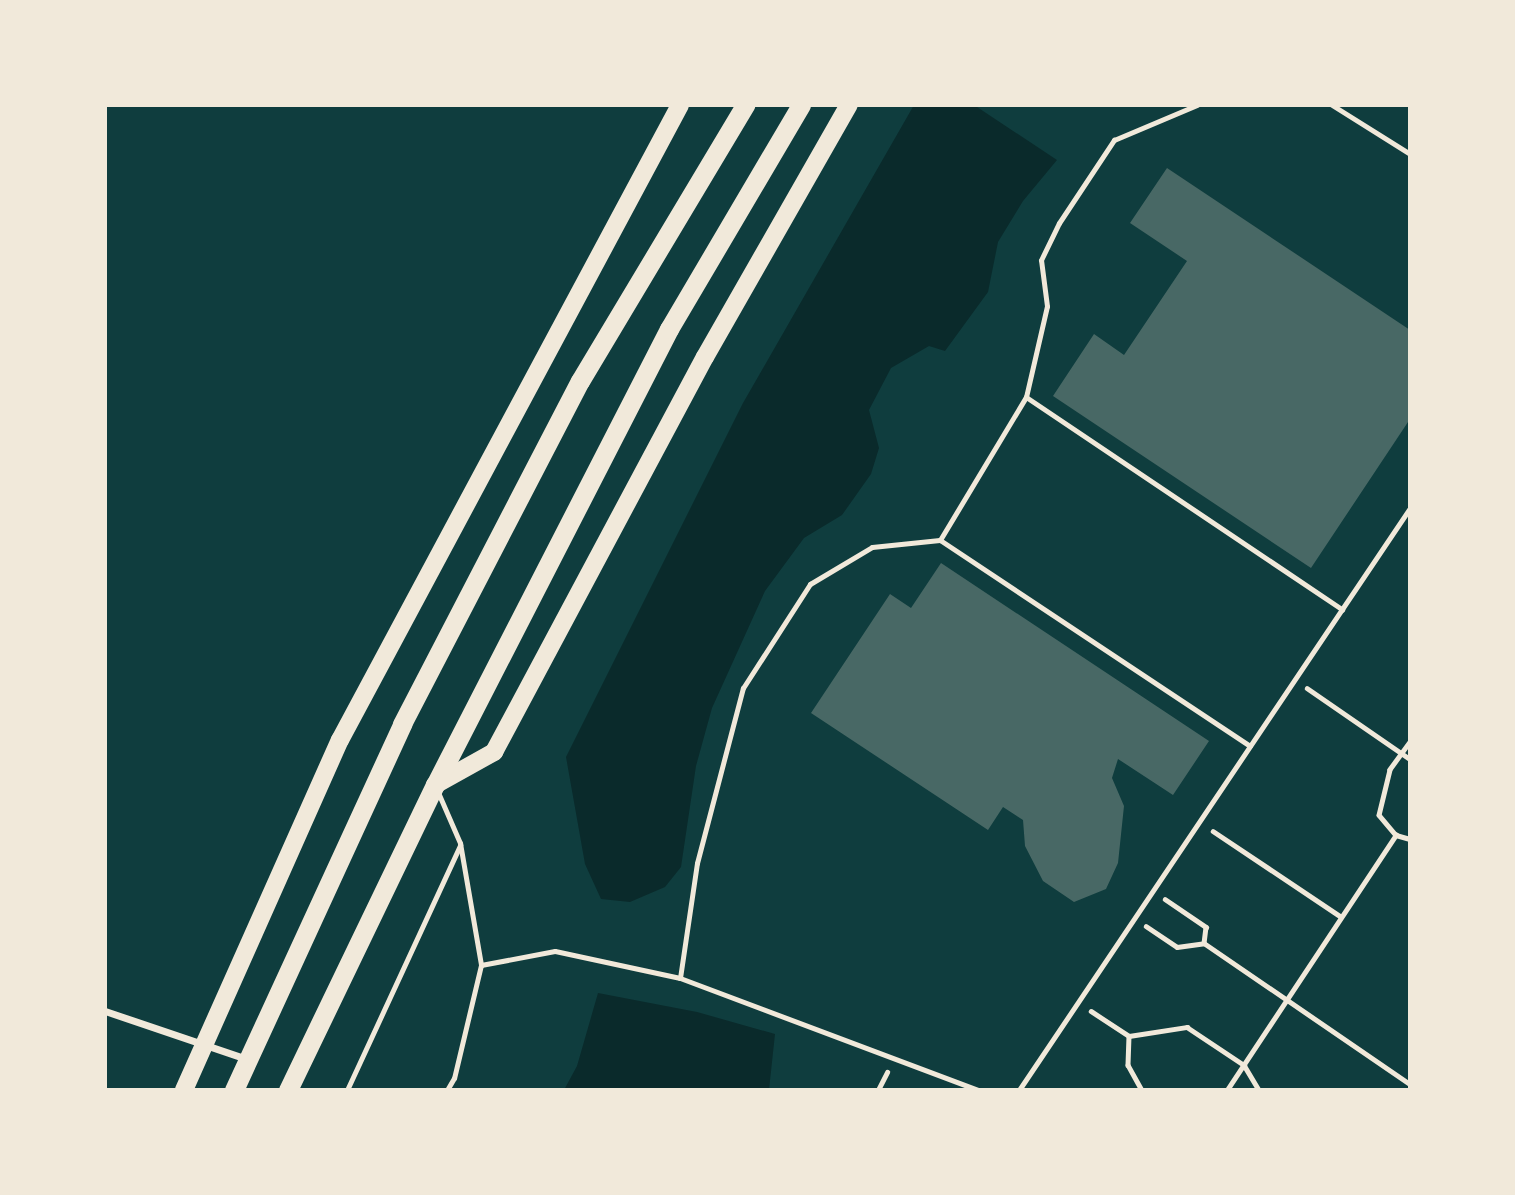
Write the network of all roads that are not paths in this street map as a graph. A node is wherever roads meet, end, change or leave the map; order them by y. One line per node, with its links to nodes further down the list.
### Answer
1 (680, 105): 18 (main road)
2 (745, 105): 19 (highway)
3 (801, 105): 13 (highway)
4 (849, 105): 13 (main road)
5 (1197, 105): 8 (lane)
6 (1332, 105): 7 (lane)
7 (1410, 154)
8 (1026, 397): 10 (lane); 11 (lane)
9 (1410, 508): 11 (lane)
10 (940, 540): 12 (lane); 16 (lane)
11 (1342, 608): 12 (lane)
12 (1250, 746): 26 (lane)
13 (435, 785): 14 (lane); 22 (highway)
14 (460, 844): 15 (lane); 23 (lane)
15 (481, 965): 16 (lane); 24 (lane)
16 (680, 978): 25 (lane)
17 (105, 1011): 18 (street)
18 (202, 1044): 19 (street); 20 (main road)
19 (248, 1060): 21 (highway)
20 (184, 1090)
21 (234, 1090)
22 (288, 1090)
23 (347, 1090)
24 (447, 1090)
25 (978, 1090)
26 (1019, 1090)

